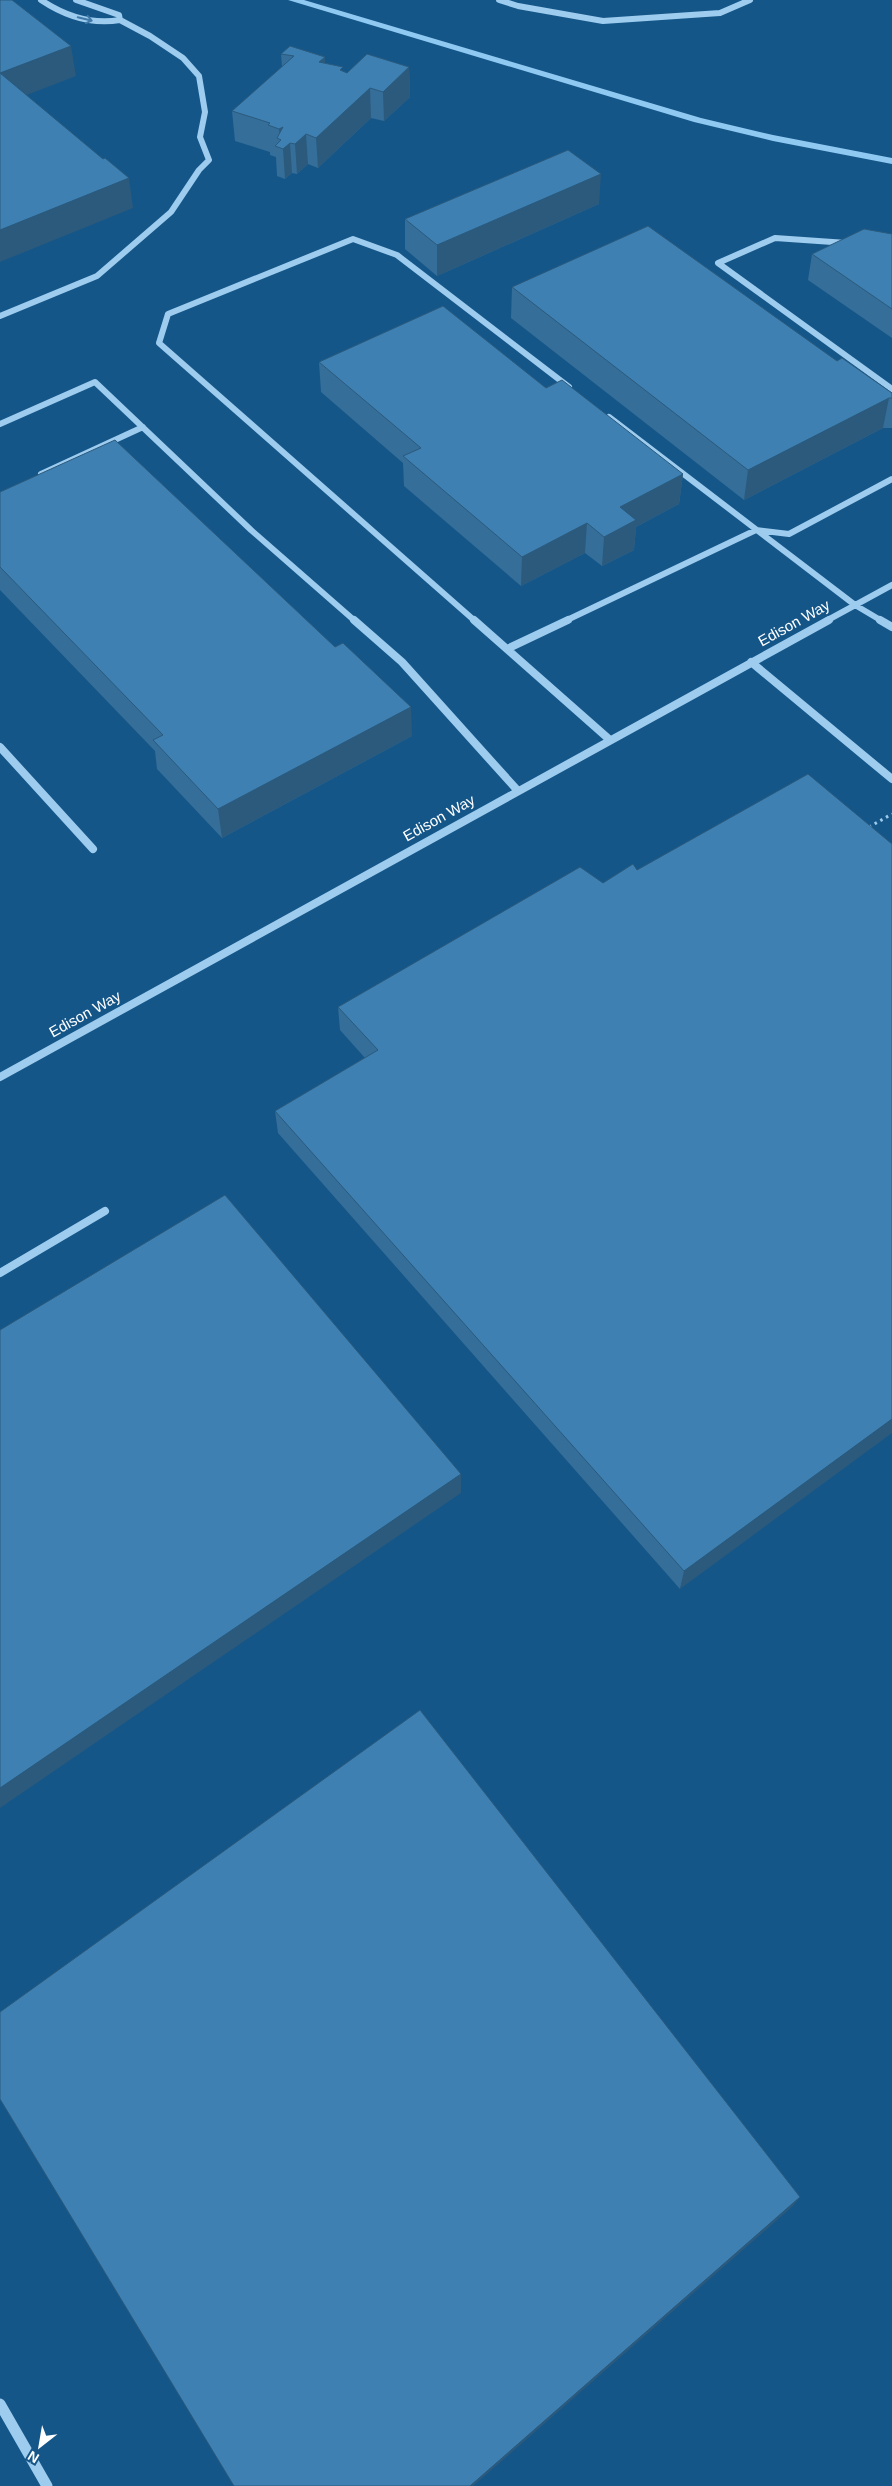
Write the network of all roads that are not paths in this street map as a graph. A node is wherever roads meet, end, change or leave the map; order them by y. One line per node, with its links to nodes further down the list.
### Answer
1 (41, 0): 5 (street, one-way to 5)
2 (76, 0): 5 (street)
3 (499, 0): 4 (street)
4 (750, 0)
5 (120, 20): 7 (street)
6 (852, 243): 8 (street)
7 (0, 316)
8 (892, 389)
9 (576, 392): 19 (street)
10 (600, 410): 15 (street)
11 (0, 424): 12 (street)
12 (143, 427): 13 (street); 24 (street)
13 (36, 476)
14 (892, 479): 15 (street)
15 (756, 530): 17 (street); 19 (street)
16 (892, 585): 17 (street, Edison Way)
17 (855, 605): 18 (street); 20 (street, Edison Way)
18 (892, 627)
19 (506, 649): 21 (street)
20 (751, 662): 21 (street, Edison Way); 23 (lane)
21 (610, 740): 24 (street, Edison Way)
22 (0, 747): 25 (street)
23 (892, 779)
24 (518, 791): 26 (street, Edison Way)
25 (93, 849)
26 (0, 1077)
27 (105, 1211): 28 (street)
28 (0, 1273)
29 (0, 2404): 30 (street)
30 (47, 2486)

